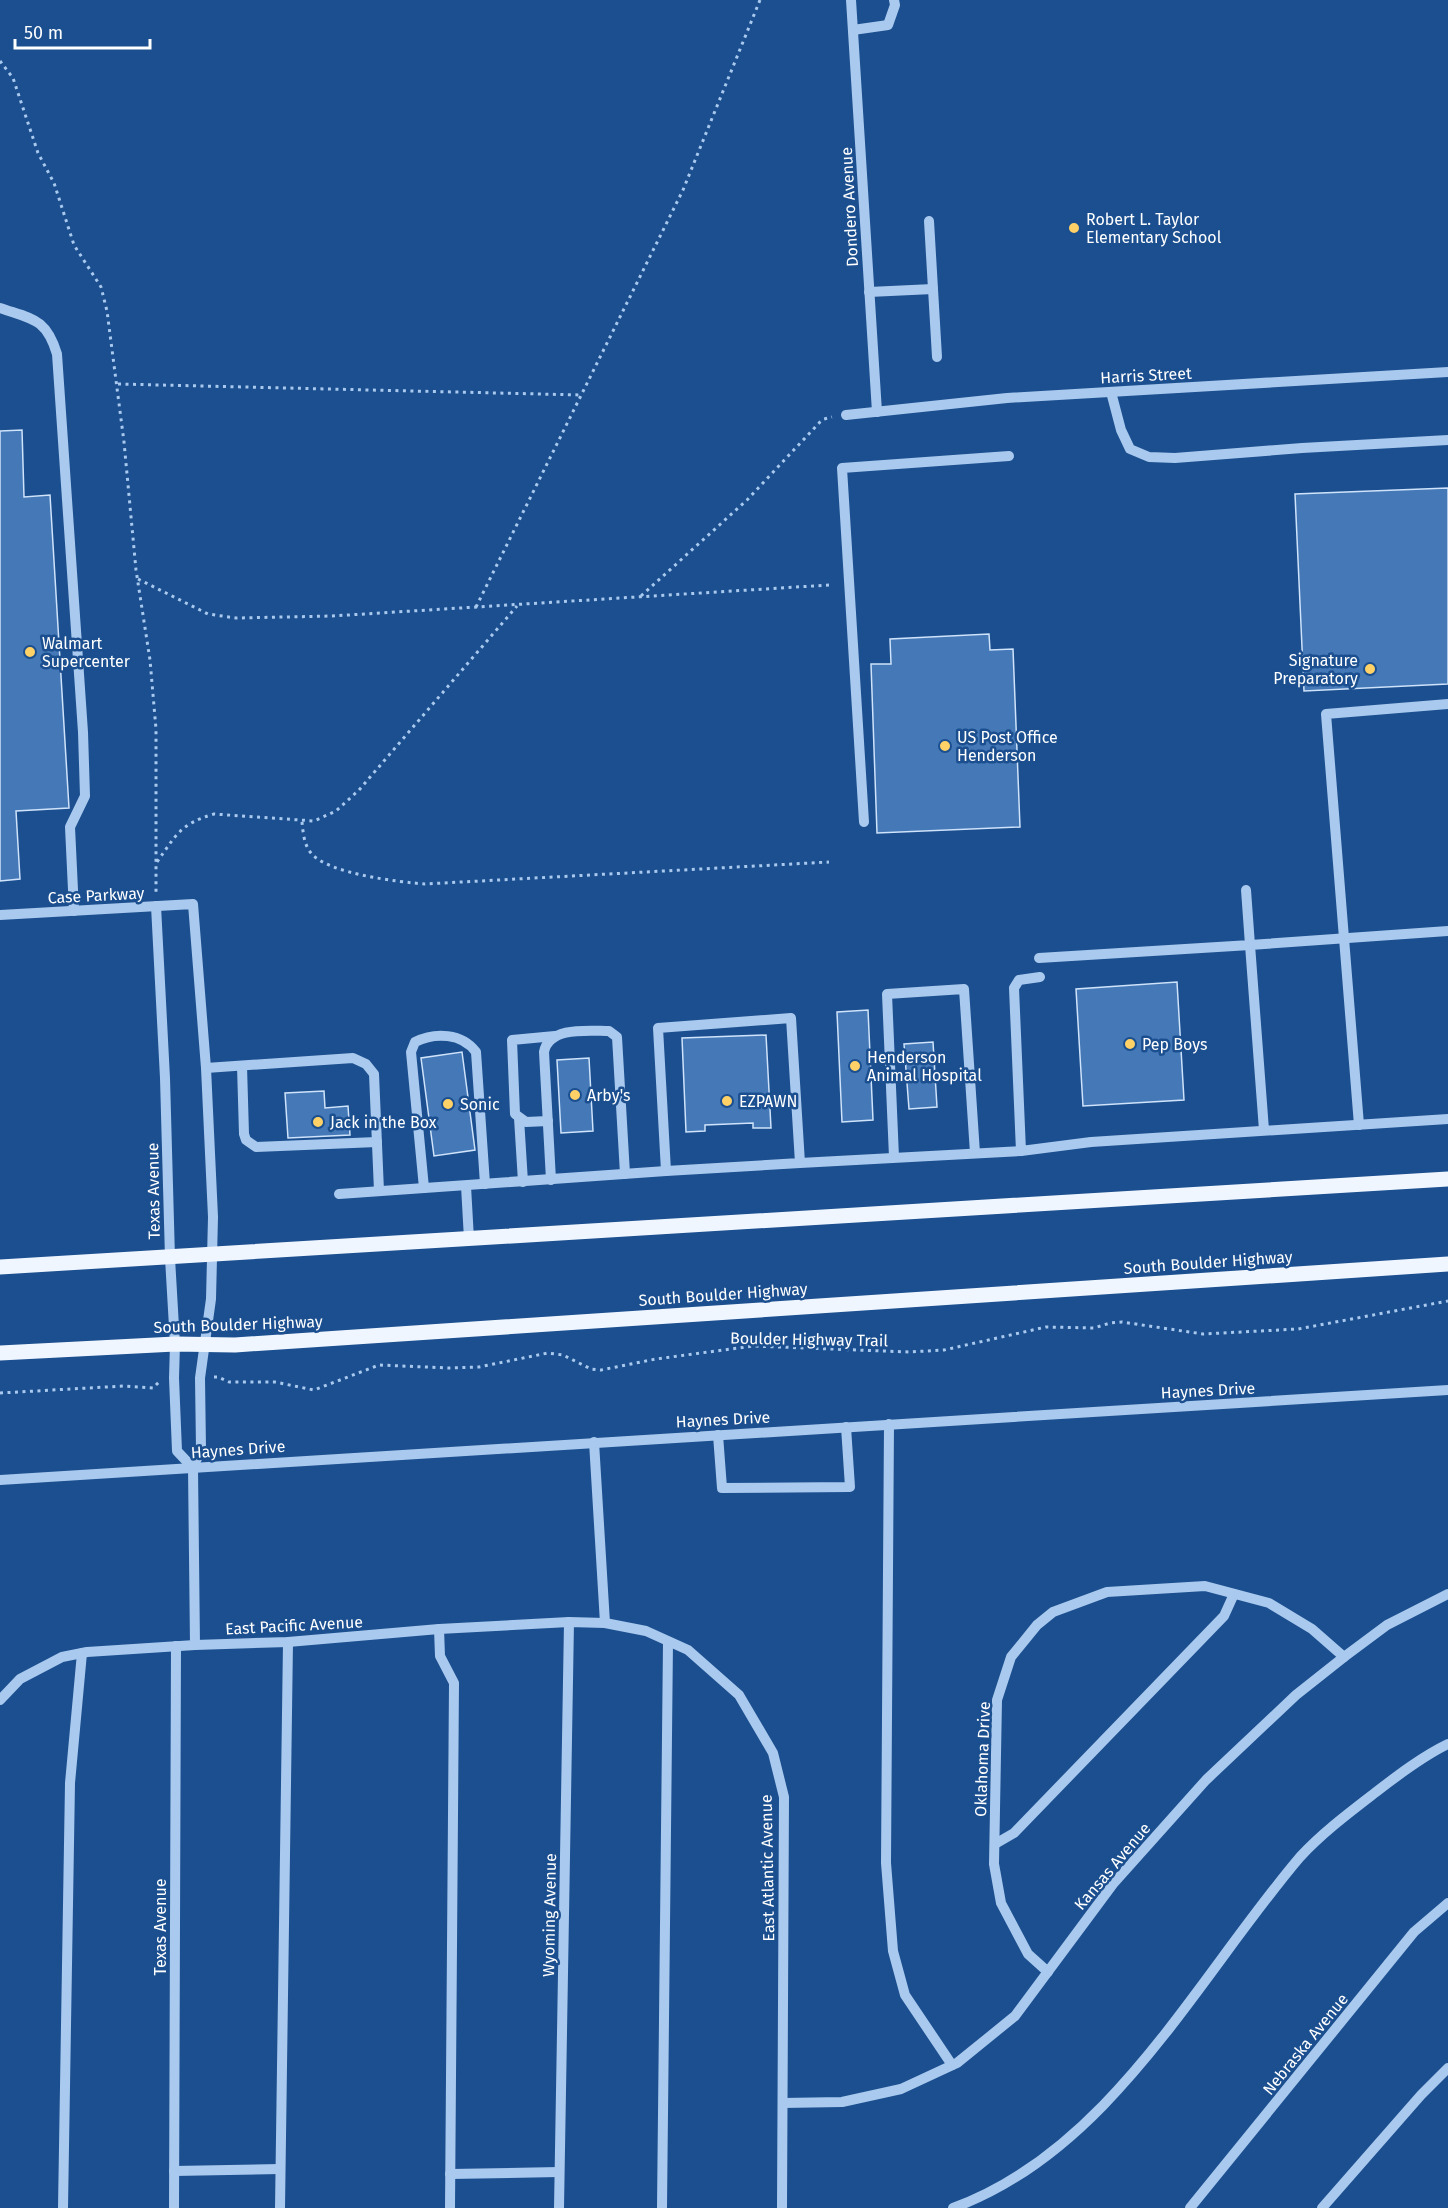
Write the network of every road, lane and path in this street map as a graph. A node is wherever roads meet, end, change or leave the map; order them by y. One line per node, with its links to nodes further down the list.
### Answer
1 (760, 0): 14 (path)
2 (851, 0): 4 (street, Dondero Avenue)
3 (894, 0): 4 (street)
4 (853, 30): 8 (street, Dondero Avenue)
5 (0, 61): 12 (path)
6 (929, 221): 7 (street)
7 (933, 289): 8 (street); 10 (street)
8 (869, 292): 15 (street, Dondero Avenue)
9 (0, 308): 31 (street)
10 (937, 357)
11 (1448, 372): 13 (street, Harris Street)
12 (117, 384): 14 (path); 19 (path)
13 (1111, 392): 15 (street, Harris Street); 17 (street)
14 (581, 394): 23 (path)
15 (877, 412): 16 (street, Harris Street)
16 (846, 415): 21 (path)
17 (1448, 440)
18 (1010, 456): 26 (street)
19 (138, 579): 23 (path); 28 (path)
20 (829, 585): 21 (path)
21 (641, 597): 22 (path)
22 (518, 604): 23 (path); 25 (path)
23 (476, 607)
24 (1448, 704): 34 (street)
25 (302, 822): 27 (path); 28 (path)
26 (864, 822)
27 (829, 862)
28 (156, 864): 30 (path)
29 (1246, 890): 35 (street)
30 (156, 906): 31 (street, Case Parkway); 40 (street, Case Parkway); 63 (street, Texas Avenue)
31 (74, 911): 32 (street, Case Parkway)
32 (0, 915)
33 (1448, 931): 34 (street)
34 (1344, 937): 35 (street); 44 (street)
35 (1250, 945): 36 (street); 45 (street)
36 (1039, 958)
37 (1040, 977): 47 (street)
38 (555, 1036): 41 (street); 43 (street); 52 (street)
39 (242, 1066): 40 (street); 46 (street); 46 (street)
40 (206, 1068): 62 (street)
41 (519, 1118): 43 (street); 55 (street)
42 (1448, 1119): 44 (street)
43 (548, 1121): 54 (street)
44 (1359, 1125): 45 (street)
45 (1264, 1130): 47 (street)
46 (377, 1142): 59 (street)
47 (1022, 1151): 48 (street)
48 (975, 1153): 49 (street); 49 (street)
49 (894, 1157): 50 (street)
50 (800, 1163): 51 (street); 51 (street)
51 (666, 1171): 52 (street)
52 (625, 1174): 54 (street)
53 (1448, 1179): 61 (main road)
54 (551, 1180): 55 (street)
55 (523, 1182): 56 (street)
56 (486, 1184): 57 (street); 58 (street)
57 (466, 1186): 58 (street); 61 (street)
58 (424, 1188): 59 (street)
59 (379, 1191): 60 (street)
60 (339, 1194)
61 (469, 1239): 62 (main road)
62 (211, 1255): 63 (main road); 68 (street)
63 (170, 1258): 65 (main road); 67 (street, Texas Avenue)
64 (1448, 1264): 68 (main road, South Boulder Highway)
65 (0, 1267)
66 (1448, 1301): 71 (path, Boulder Highway Trail)
67 (175, 1344): 68 (main road, South Boulder Highway); 69 (main road, South Boulder Highway); 70 (street, Texas Avenue)
68 (205, 1345): 71 (street)
69 (0, 1353)
70 (174, 1378): 73 (path); 78 (street, Texas Avenue)
71 (200, 1378): 78 (street)
72 (1448, 1390): 74 (street, Haynes Drive)
73 (0, 1393)
74 (889, 1424): 75 (street, Haynes Drive); 96 (street)
75 (846, 1427): 76 (street, Haynes Drive); 76 (street)
76 (718, 1435): 77 (street, Haynes Drive)
77 (594, 1442): 78 (street, Haynes Drive); 83 (street)
78 (193, 1468): 79 (street, Haynes Drive); 87 (street)
79 (0, 1480)
80 (1234, 1594): 90 (street, Oklahoma Drive); 93 (street); 93 (street, Oklahoma Drive)
81 (1448, 1594): 90 (street, Kansas Avenue)
82 (569, 1622): 83 (street, East Pacific Avenue); 84 (street, East Pacific Avenue); 101 (street, Wyoming Avenue)
83 (605, 1623): 86 (street, East Atlantic Avenue)
84 (439, 1629): 85 (street, East Pacific Avenue); 102 (street)
85 (288, 1642): 87 (street, East Pacific Avenue); 99 (street)
86 (668, 1642): 98 (street, East Atlantic Avenue); 108 (street)
87 (195, 1645): 88 (street, East Pacific Avenue)
88 (176, 1646): 89 (street, East Pacific Avenue); 100 (street, Texas Avenue)
89 (82, 1653): 91 (street, East Pacific Avenue); 103 (street)
90 (1344, 1657): 95 (street, Kansas Avenue)
91 (0, 1700)
92 (1448, 1744): 110 (street)
93 (995, 1844): 95 (street, Oklahoma Drive)
94 (1448, 1903): 111 (street, Nebraska Avenue)
95 (1048, 1972): 96 (street, Kansas Avenue)
96 (952, 2065): 98 (street, Kansas Avenue)
97 (1448, 2068): 112 (street)
98 (783, 2103): 109 (street, East Atlantic Avenue)
99 (280, 2169): 100 (street); 105 (street)
100 (174, 2171): 104 (street, Texas Avenue)
101 (559, 2172): 102 (street); 107 (street, Wyoming Avenue)
102 (450, 2174): 106 (street)
103 (63, 2208)
104 (174, 2208)
105 (280, 2208)
106 (450, 2208)
107 (559, 2208)
108 (662, 2208)
109 (782, 2208)
110 (952, 2208)
111 (1190, 2208)
112 (1322, 2208)

